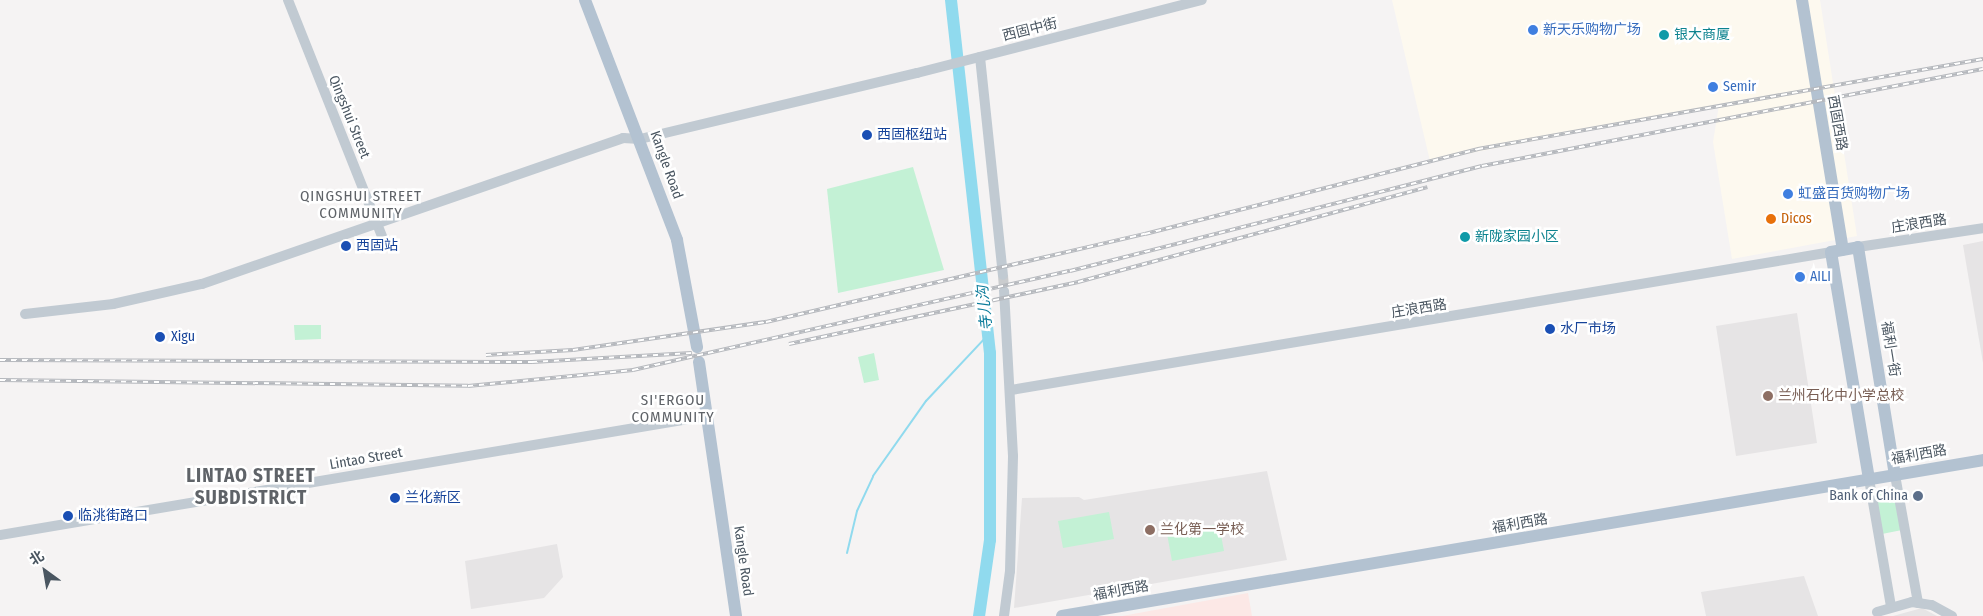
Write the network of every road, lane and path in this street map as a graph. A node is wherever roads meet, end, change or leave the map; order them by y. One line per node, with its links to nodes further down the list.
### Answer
1 (288, 0): 7 (street, Qingshui Street)
2 (585, 0): 6 (main road, Kangle Road)
3 (1202, 0): 5 (street, 西固中街)
4 (1802, 0): 11 (main road, 西固西路)
5 (976, 58): 6 (street, 西固中街); 12 (street)
6 (640, 139): 7 (street, 西固中街); 15 (main road, Kangle Road)
7 (377, 220): 9 (street, Qingshui Street); 14 (street, 西固中街)
8 (1983, 228): 10 (street, 庄浪西路)
9 (385, 244)
10 (1858, 247): 11 (main road); 20 (main road, 福利一街)
11 (1837, 251): 17 (street, 庄浪西路); 21 (main road)
12 (1002, 275)
13 (1004, 291): 17 (street)
14 (25, 314)
15 (697, 347)
16 (698, 362): 18 (main road, Kangle Road)
17 (1011, 390): 27 (street)
18 (706, 416): 22 (street, Lintao Street); 26 (main road, Kangle Road)
19 (1983, 460): 20 (main road, 福利西路)
20 (1895, 475): 21 (main road, 福利西路); 23 (street, 福利一街)
21 (1869, 479): 24 (street); 28 (main road, 福利西路)
22 (0, 535)
23 (1918, 603): 24 (street); 29 (street)
24 (1891, 606): 25 (street)
25 (1878, 612)
26 (736, 616)
27 (1004, 616)
28 (1062, 616)
29 (1952, 616)

